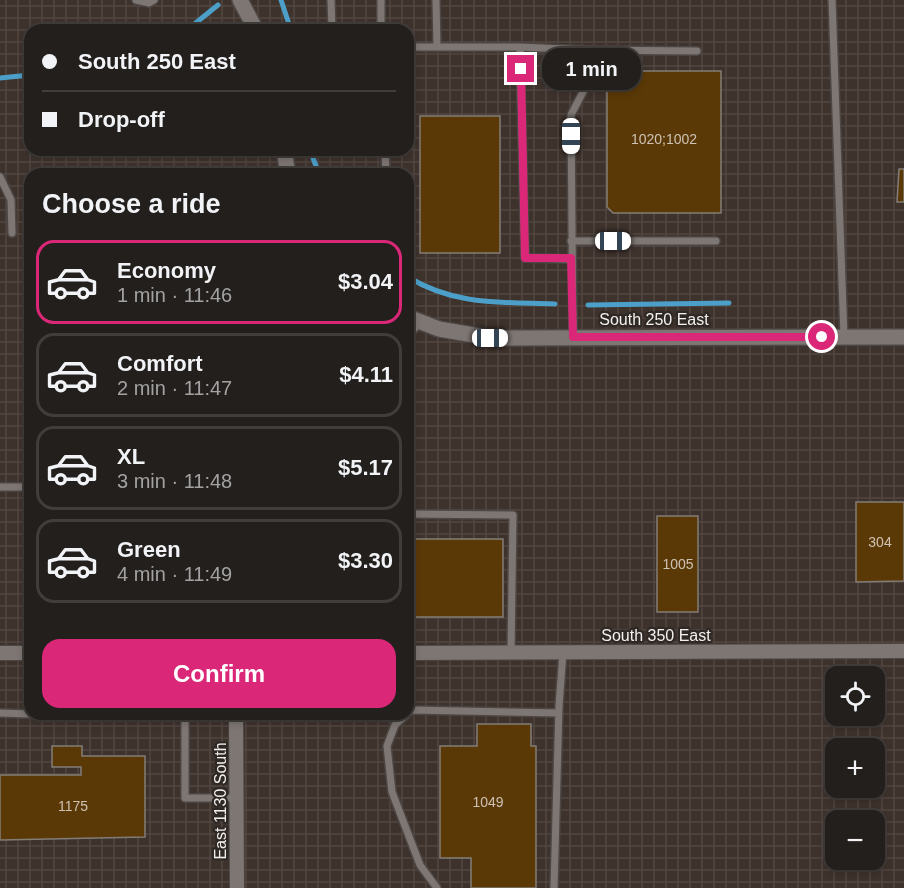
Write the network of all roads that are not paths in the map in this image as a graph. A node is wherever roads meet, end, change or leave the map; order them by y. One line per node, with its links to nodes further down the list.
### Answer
1 (136, 0): 2 (lane)
2 (154, 0)
3 (240, 0): 8 (street)
4 (331, 0): 9 (lane)
5 (381, 0): 10 (lane)
6 (436, 0): 12 (lane)
7 (832, 0): 23 (lane)
8 (253, 24)
9 (332, 24)
10 (381, 24)
11 (414, 47): 12 (lane)
12 (437, 47): 13 (lane)
13 (520, 47): 14 (lane); 20 (lane)
14 (585, 50): 15 (lane); 18 (lane)
15 (697, 51)
16 (0, 177): 17 (lane)
17 (12, 233)
18 (571, 241): 19 (lane); 20 (lane)
19 (716, 241)
20 (571, 258): 22 (lane)
21 (414, 319): 22 (street, South 250 East)
22 (573, 337): 23 (street, South 250 East)
23 (844, 337): 24 (street, South 250 East)
24 (904, 337)
25 (0, 487): 26 (lane)
26 (24, 487)
27 (414, 514): 33 (lane)
28 (904, 651): 29 (street, South 350 East)
29 (563, 652): 33 (street, South 350 East); 36 (lane)
30 (0, 653): 31 (street)
31 (24, 653)
32 (414, 653): 33 (street, South 350 East)
33 (511, 653)
34 (414, 710): 36 (lane)
35 (0, 713): 37 (lane)
36 (559, 713): 44 (lane)
37 (24, 714)
38 (184, 720): 41 (lane)
39 (236, 720): 41 (street, East 1130 South)
40 (401, 720): 43 (lane)
41 (236, 798): 42 (street, East 1130 South)
42 (237, 888)
43 (437, 888)
44 (554, 888)

